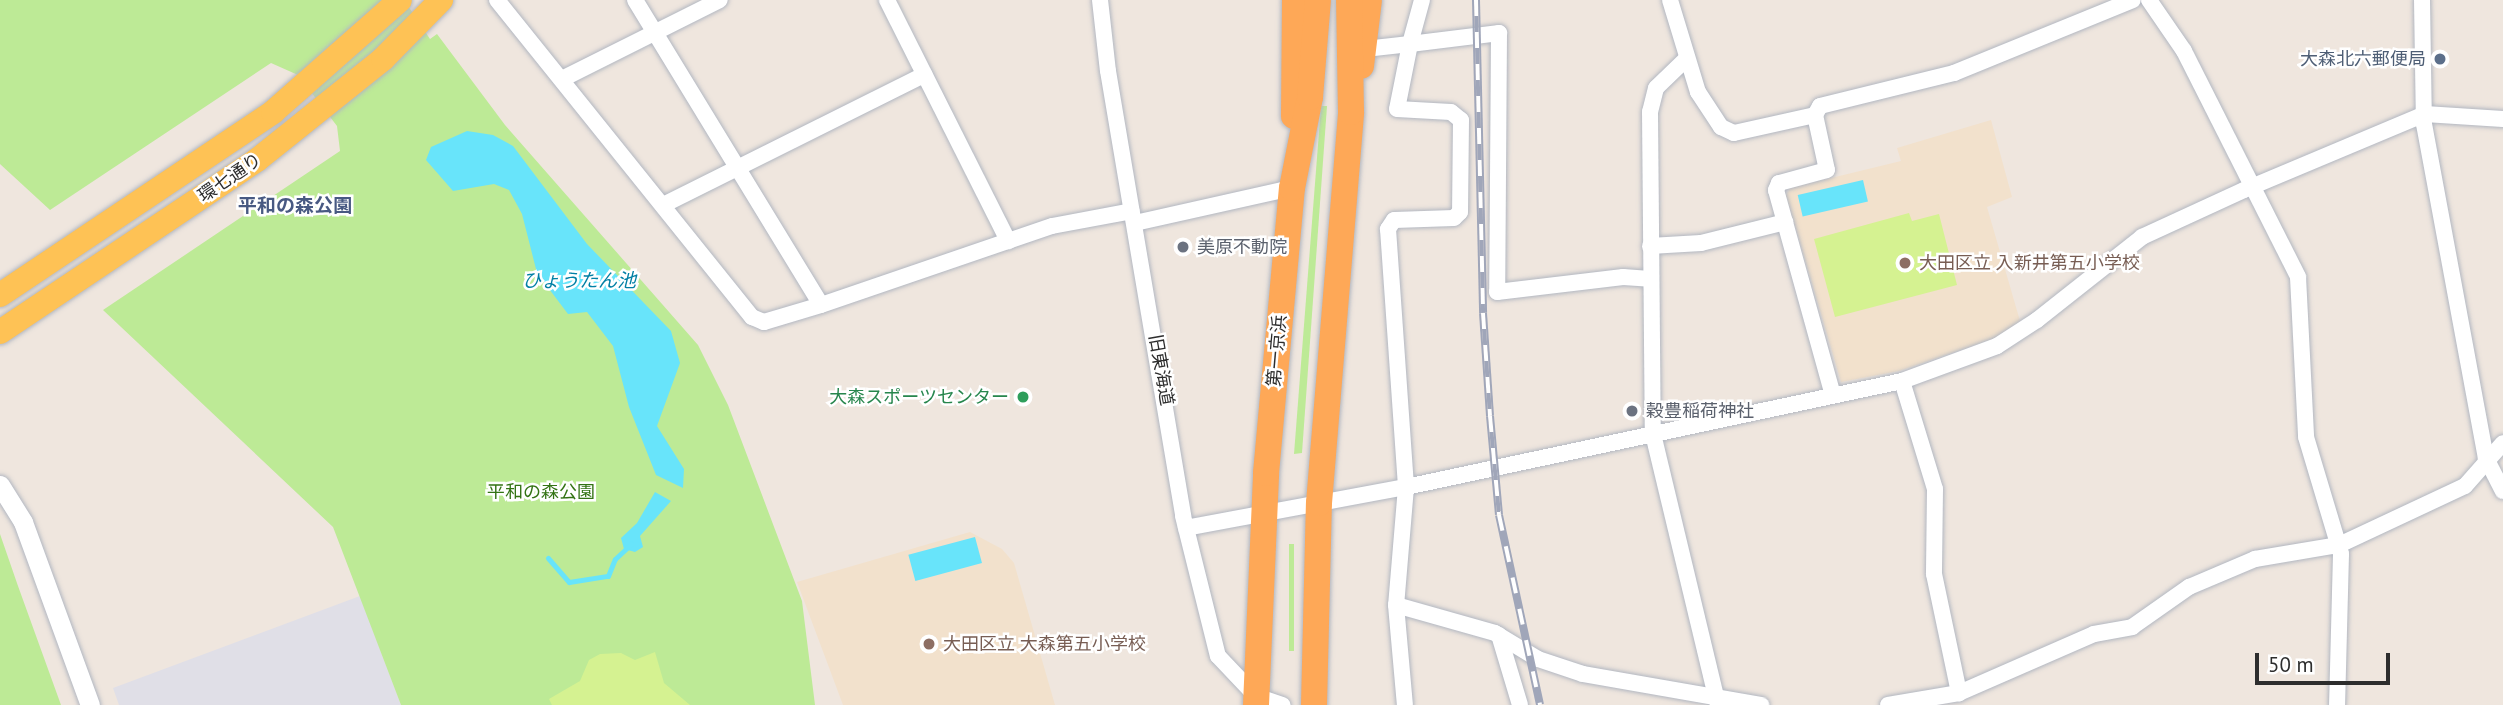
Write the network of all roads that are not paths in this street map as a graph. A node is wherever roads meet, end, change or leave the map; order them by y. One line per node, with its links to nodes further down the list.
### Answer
1 (400, 0): 36 (main road, 環七通り)
2 (441, 0): 38 (main road, 環七通り)
3 (497, 0): 22 (street)
4 (635, 0): 17 (street)
5 (720, 0): 17 (street)
6 (887, 0): 21 (street)
7 (1100, 0): 31 (street, 旧東海道)
8 (1295, 0): 28 (highway)
9 (1318, 0): 28 (highway, 第一京浜)
10 (1349, 0): 23 (highway)
11 (1369, 0): 19 (highway)
12 (1422, 0): 18 (street)
13 (1670, 0): 20 (street)
14 (2133, 0): 25 (street)
15 (2149, 0): 29 (street)
16 (2423, 0): 24 (street)
17 (654, 33): 22 (street); 27 (street)
18 (1410, 44): 19 (street); 35 (street); 45 (street)
19 (1365, 49): 23 (highway)
20 (1685, 60): 25 (street); 34 (street)
21 (924, 75): 27 (street); 33 (street)
22 (564, 79): 30 (street)
23 (1351, 112): 47 (highway)
24 (2425, 114): 26 (street); 29 (street); 43 (street)
25 (1815, 116): 32 (street)
26 (2503, 119)
27 (736, 169): 30 (street); 37 (street)
28 (1293, 178): 31 (street); 48 (highway, 第一京浜)
29 (2255, 186): 39 (street); 50 (street)
30 (663, 205): 37 (street)
31 (1133, 217): 33 (street); 49 (street, 旧東海道)
32 (1785, 222): 34 (street); 40 (street)
33 (1008, 241): 37 (street)
34 (1650, 246): 35 (street)
35 (1650, 279): 41 (street)
36 (0, 295)
37 (821, 305)
38 (0, 332)
39 (1902, 381): 40 (street); 53 (street)
40 (1833, 395): 41 (street)
41 (1653, 434): 45 (street); 55 (street)
42 (2503, 443): 43 (street)
43 (2486, 458): 46 (street); 50 (street)
44 (0, 485): 56 (street)
45 (1406, 486): 47 (street); 51 (street)
46 (2503, 491)
47 (1318, 503): 48 (street); 58 (highway)
48 (1263, 512): 49 (street); 54 (highway, 第一京浜)
49 (1186, 528): 54 (street, 旧東海道)
50 (2339, 545): 53 (street); 63 (street)
51 (1396, 605): 52 (street); 59 (street)
52 (1499, 635): 55 (street); 60 (street)
53 (1959, 693): 62 (street)
54 (1256, 700): 57 (street, 旧東海道)
55 (1717, 701): 61 (street)
56 (90, 705)
57 (1282, 705)
58 (1314, 705)
59 (1405, 705)
60 (1520, 705)
61 (1761, 705)
62 (1888, 705)
63 (2337, 705)

